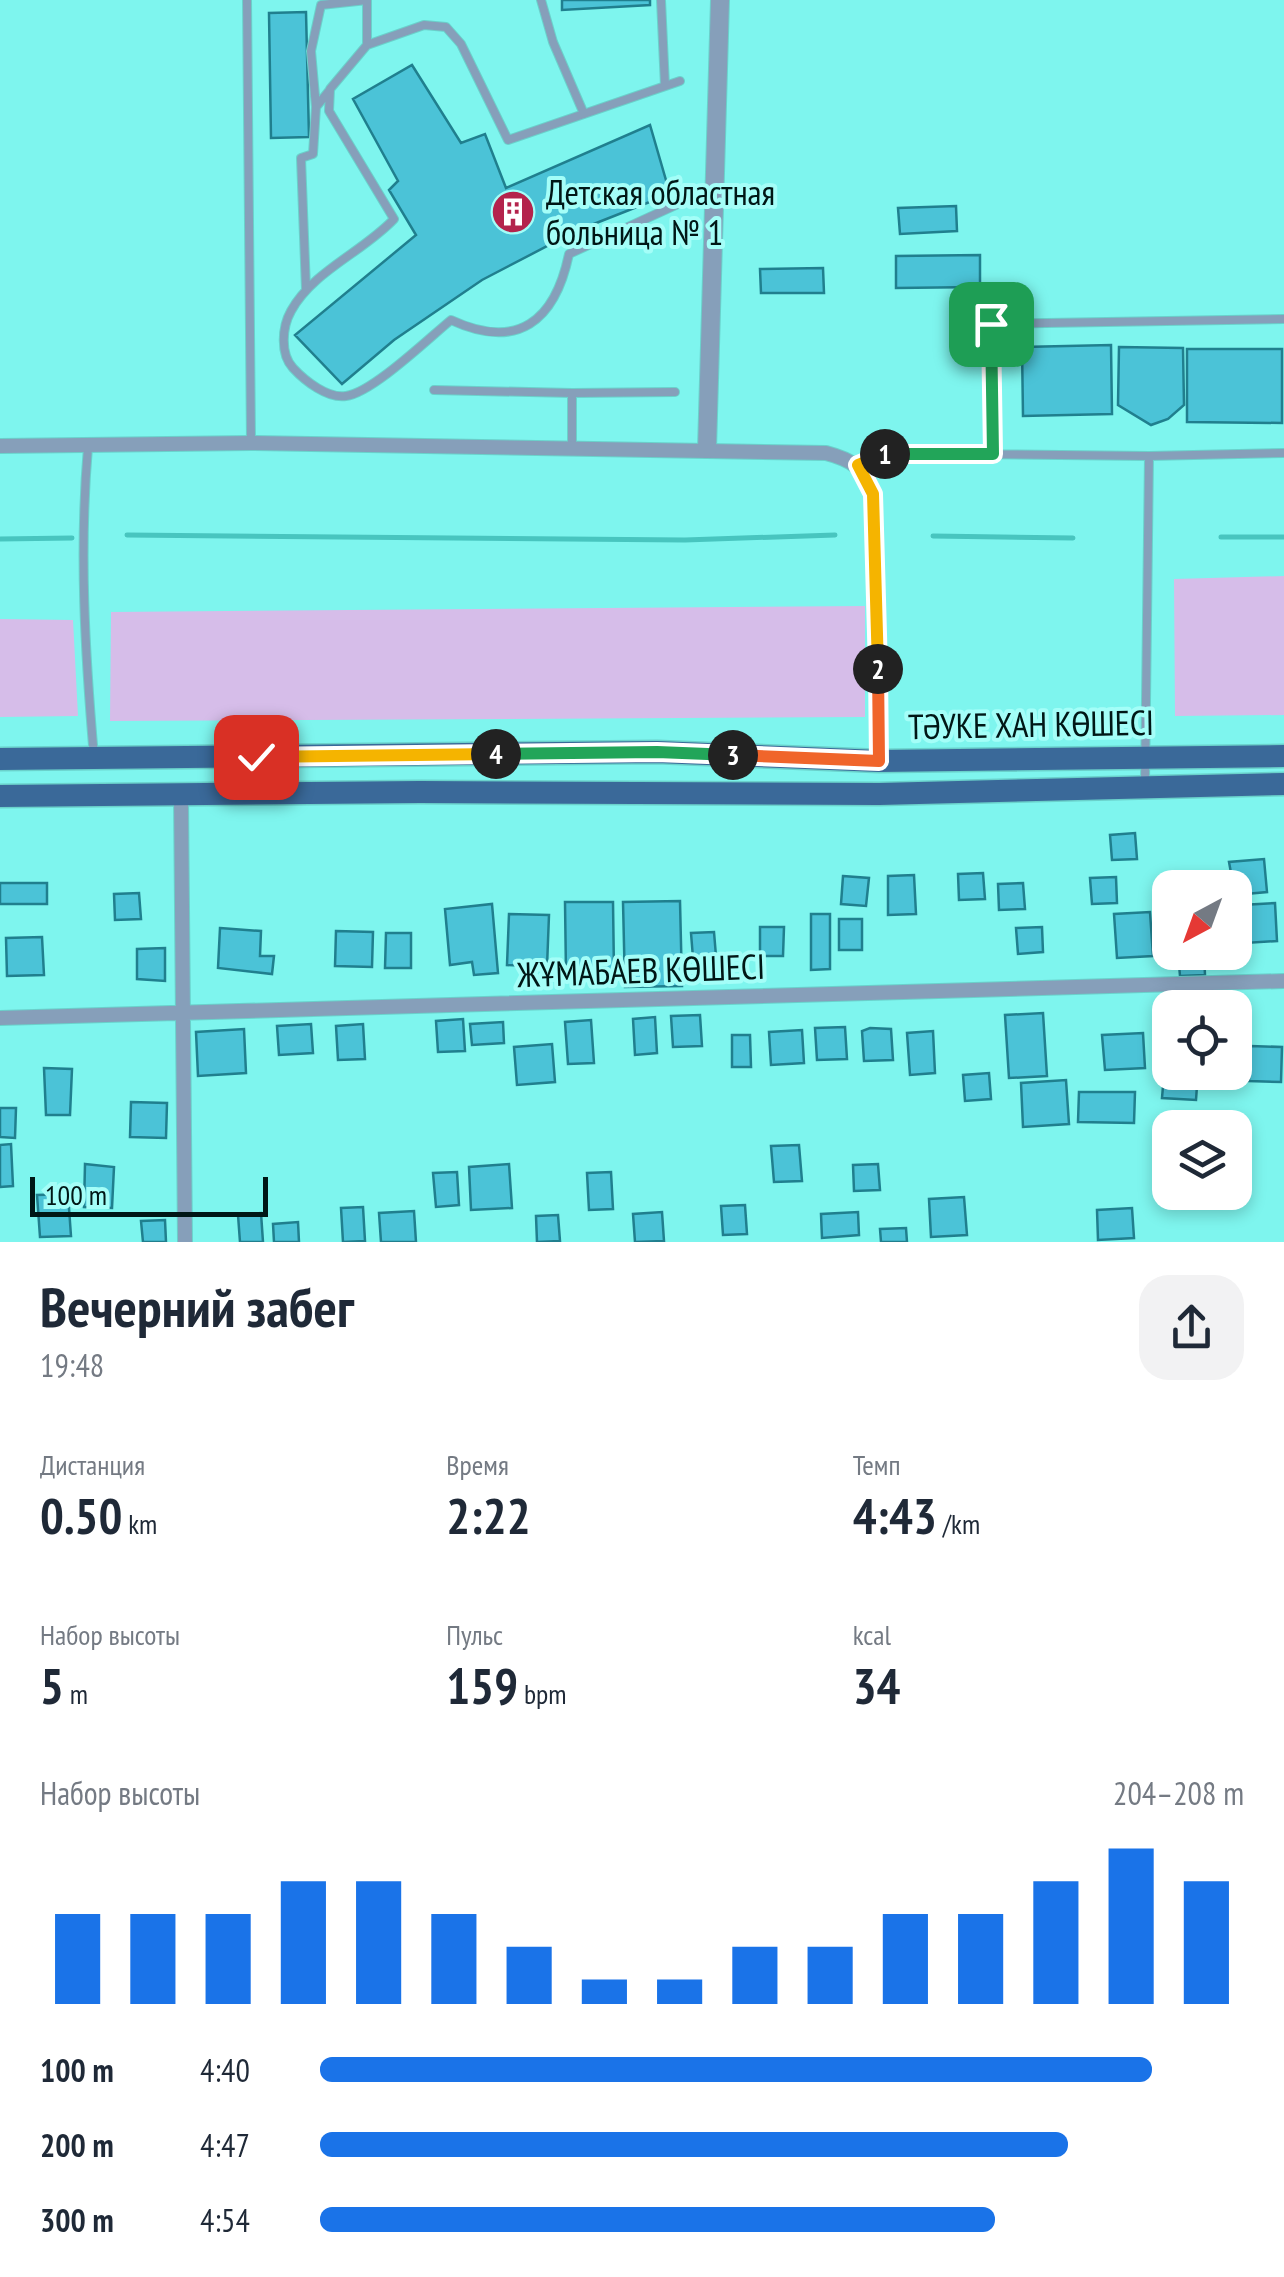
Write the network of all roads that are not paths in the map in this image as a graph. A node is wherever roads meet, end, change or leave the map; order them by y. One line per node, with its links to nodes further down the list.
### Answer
1 (247, 0): 18 (lane)
2 (368, 0): 6 (lane); 10 (lane)
3 (541, 0): 11 (lane)
4 (661, 0): 8 (lane)
5 (720, 0): 22 (street)
6 (367, 45): 9 (lane); 11 (lane)
7 (680, 81): 8 (lane)
8 (666, 86): 11 (lane)
9 (330, 89): 10 (lane); 13 (lane)
10 (316, 106): 13 (lane)
11 (584, 114)
12 (678, 204): 13 (lane)
13 (306, 288)
14 (1284, 318): 24 (lane)
15 (434, 390): 16 (lane)
16 (572, 392): 17 (lane); 21 (lane)
17 (675, 392)
18 (251, 443): 20 (street); 21 (street)
19 (0, 446): 20 (street)
20 (88, 447): 29 (lane)
21 (572, 448): 22 (street)
22 (707, 450): 26 (street)
23 (1284, 453): 25 (lane)
24 (993, 454): 25 (lane); 26 (lane)
25 (1148, 456): 28 (lane)
26 (858, 465): 31 (street)
27 (1284, 756): 28 (main road, ТӘУКЕ ХАН КӨШЕСІ)
28 (1144, 758): 31 (main road, ТӘУКЕ ХАН КӨШЕСІ); 33 (lane)
29 (94, 759): 30 (main road, ТӘУКЕ ХАН КӨШЕСІ); 31 (main road, ТӘУКЕ ХАН КӨШЕСІ)
30 (0, 760)
31 (879, 761): 34 (street)
32 (1284, 784): 33 (main road, ТӘУКЕ ХАН КӨШЕСІ)
33 (1145, 787): 34 (main road, ТӘУКЕ ХАН КӨШЕСІ)
34 (879, 794): 36 (main road, ТӘУКЕ ХАН КӨШЕСІ)
35 (0, 796): 36 (main road, ТӘУКЕ ХАН КӨШЕСІ)
36 (181, 796): 38 (street)
37 (1284, 981): 38 (street, ЖҰМАБАЕВ КӨШЕСІ)
38 (184, 1012): 39 (street, ЖҰМАБАЕВ КӨШЕСІ); 40 (street)
39 (0, 1018)
40 (185, 1242)

